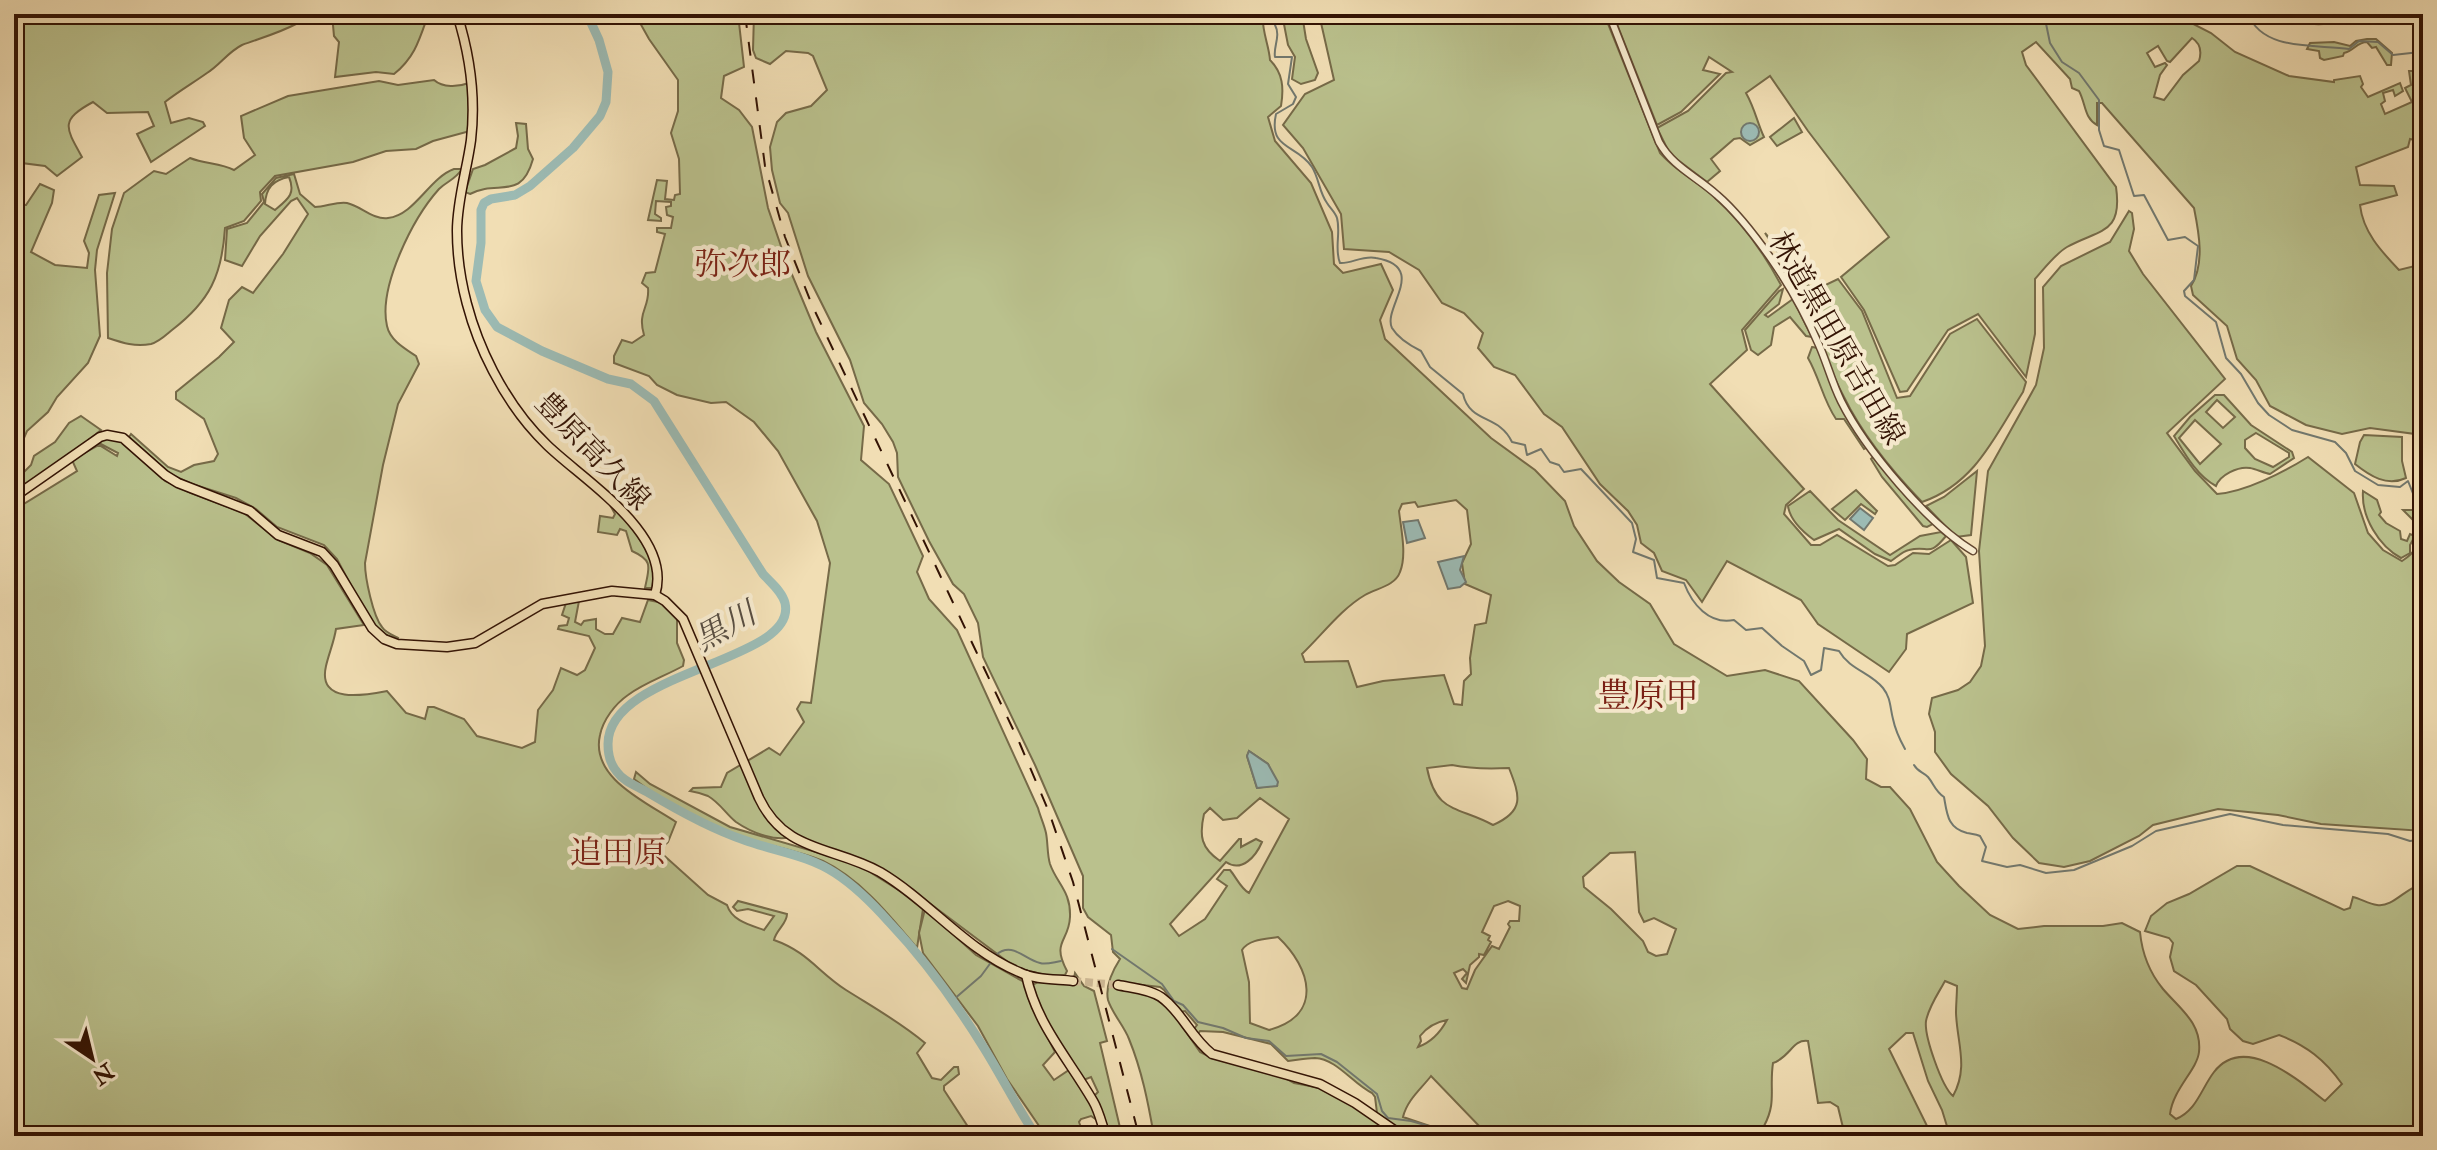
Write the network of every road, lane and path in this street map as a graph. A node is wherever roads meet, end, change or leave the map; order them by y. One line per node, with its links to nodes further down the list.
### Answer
1 (457, 14): 5 (main road, 豊原高久線)
2 (1609, 14): 4 (street, 林道黒田原吉田線)
3 (14, 497): 5 (main road)
4 (1973, 551)
5 (655, 595): 6 (main road)
6 (1026, 975): 7 (main road); 9 (main road)
7 (1073, 981)
8 (1118, 985): 10 (main road)
9 (1106, 1136)
10 (1403, 1136)

